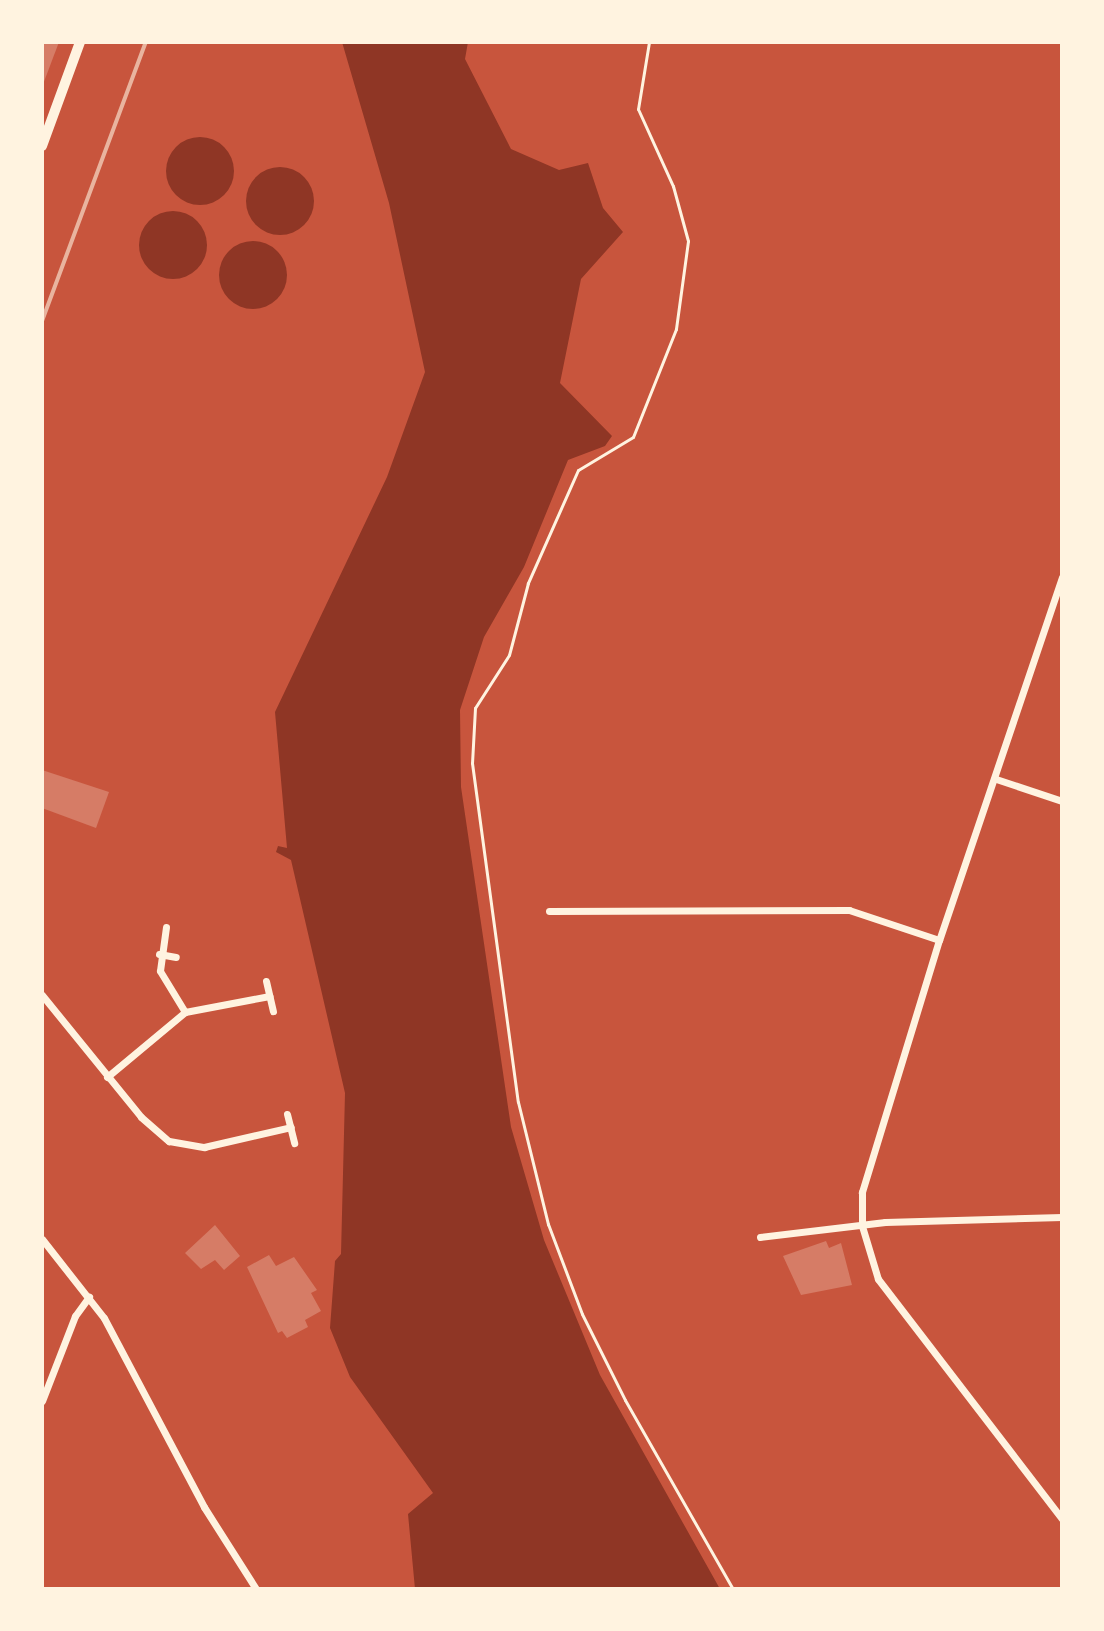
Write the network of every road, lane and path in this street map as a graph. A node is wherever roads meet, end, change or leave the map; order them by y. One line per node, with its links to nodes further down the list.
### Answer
1 (80, 42): 3 (main road)
2 (649, 42): 29 (path)
3 (42, 146)
4 (1062, 577): 5 (street)
5 (996, 779): 6 (street); 9 (street)
6 (1062, 801)
7 (549, 911): 9 (street)
8 (166, 927): 10 (street)
9 (939, 940): 22 (street)
10 (159, 954): 11 (street); 16 (street)
11 (176, 957)
12 (266, 981): 14 (street)
13 (42, 995): 17 (street)
14 (270, 996): 15 (street); 16 (street)
15 (273, 1011)
16 (185, 1012): 17 (street)
17 (107, 1077): 19 (street)
18 (287, 1114): 19 (street)
19 (291, 1127): 20 (street)
20 (294, 1143)
21 (1062, 1217): 22 (street)
22 (862, 1226): 23 (street); 27 (street)
23 (760, 1237)
24 (42, 1239): 25 (street)
25 (89, 1297): 26 (street); 28 (street)
26 (42, 1401)
27 (1062, 1519)
28 (256, 1589)
29 (733, 1589)

